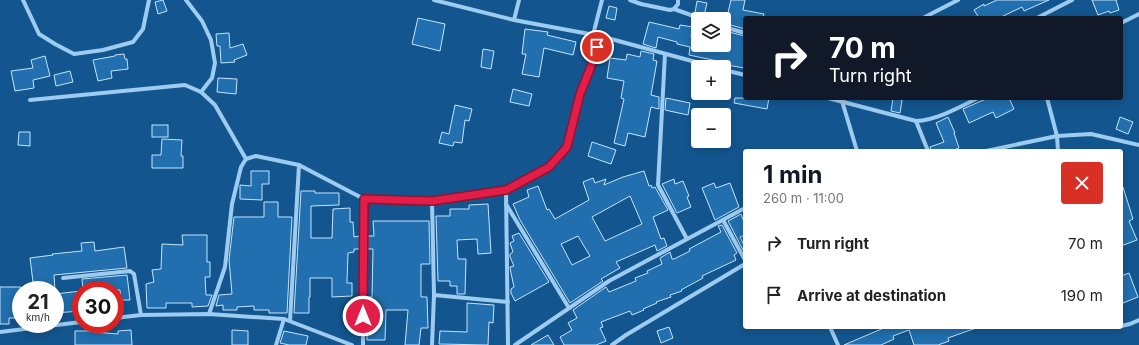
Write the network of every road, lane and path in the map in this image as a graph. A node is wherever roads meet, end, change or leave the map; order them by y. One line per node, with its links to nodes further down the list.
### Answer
1 (23, 0): 2 (street)
2 (149, 0)
3 (186, 0): 26 (street)
4 (434, 0): 16 (street)
5 (519, 0): 16 (street)
6 (602, 0): 20 (street)
7 (630, 0): 11 (street)
8 (678, 0): 11 (street)
9 (958, 0): 14 (street)
10 (1072, 0): 15 (street)
11 (674, 9): 13 (street)
12 (1139, 14): 17 (street)
13 (691, 15)
14 (927, 16)
15 (1041, 16)
16 (514, 20): 20 (street)
17 (1123, 22)
18 (731, 29): 19 (street)
19 (743, 32)
20 (594, 34): 21 (street)
21 (600, 36): 22 (street); 41 (street)
22 (665, 54): 23 (street); 47 (street)
23 (691, 61)
24 (731, 72): 25 (street)
25 (743, 75)
26 (201, 92): 27 (street); 39 (street)
27 (30, 100)
28 (837, 100): 31 (street)
29 (974, 100): 32 (street)
30 (1048, 100): 33 (street)
31 (842, 101): 32 (street); 35 (street)
32 (916, 121): 36 (street)
33 (1057, 136): 34 (street); 37 (street); 38 (street)
34 (1139, 145)
35 (856, 149)
36 (927, 149)
37 (995, 149)
38 (1058, 149)
39 (246, 159): 40 (street); 54 (street)
40 (299, 165): 42 (street); 59 (street)
41 (506, 190): 43 (street); 44 (street)
42 (364, 199): 43 (street); 66 (street)
43 (432, 201): 51 (street)
44 (506, 204): 52 (street); 53 (street)
45 (743, 209): 46 (street)
46 (722, 220): 47 (street); 48 (street)
47 (687, 239): 53 (street)
48 (743, 257)
49 (743, 265): 70 (street)
50 (63, 278): 55 (street)
51 (434, 295): 52 (street); 67 (street)
52 (508, 302): 68 (street)
53 (569, 308): 69 (street)
54 (210, 314): 55 (street); 57 (street)
55 (141, 315): 56 (street)
56 (124, 317)
57 (284, 319): 59 (street); 64 (street)
58 (1139, 320): 61 (street)
59 (290, 321): 65 (street)
60 (72, 323): 63 (street)
61 (1123, 326)
62 (831, 329): 71 (street)
63 (0, 332)
64 (276, 345)
65 (352, 345)
66 (363, 345)
67 (432, 345)
68 (508, 345)
69 (515, 345)
70 (612, 345)
71 (838, 345)

